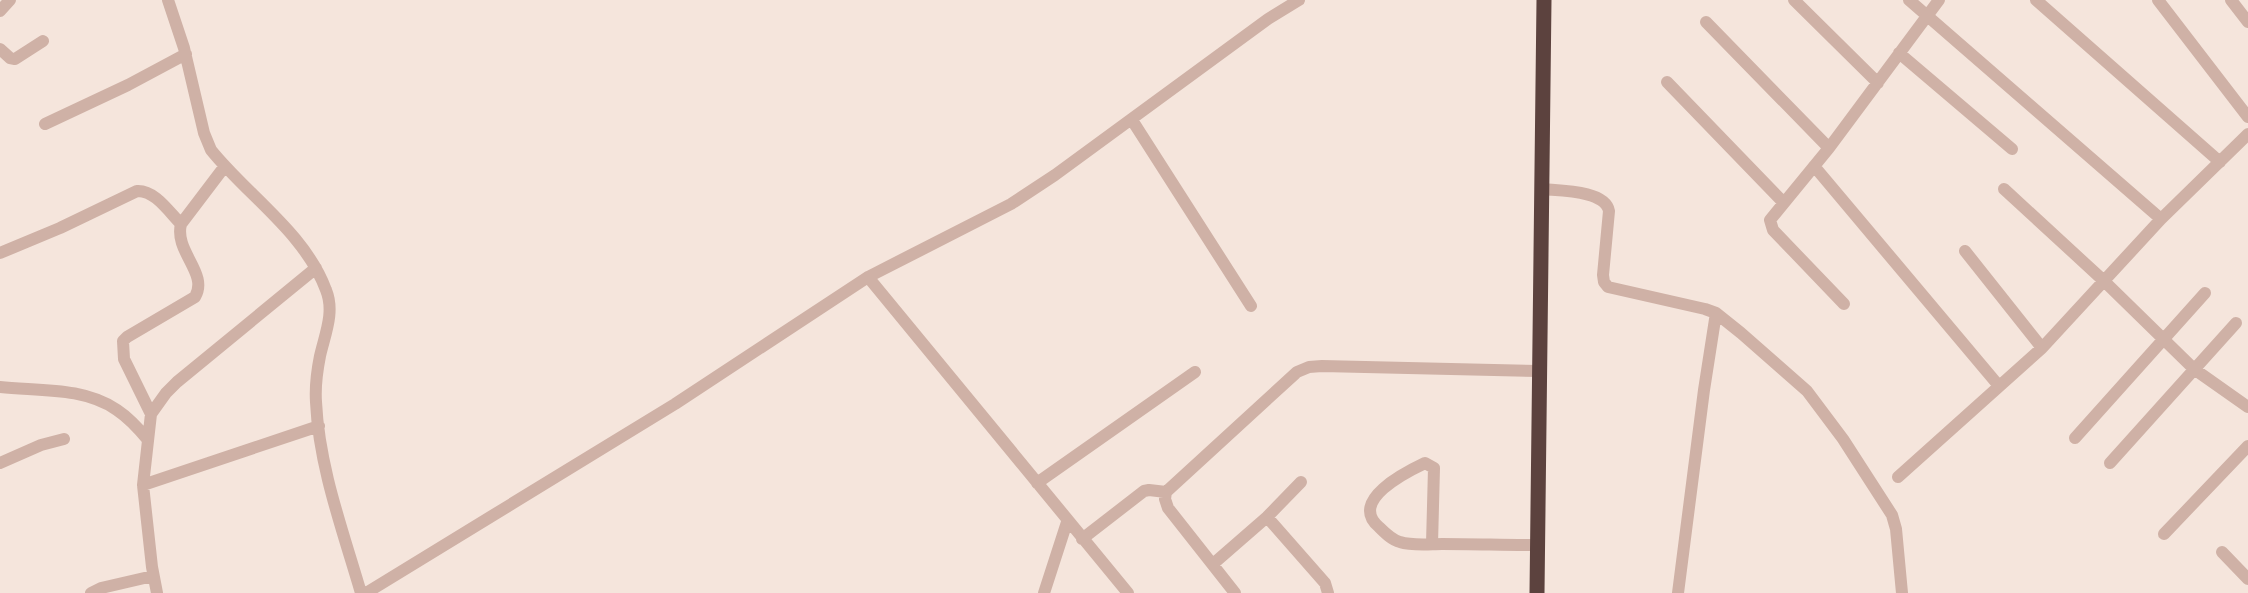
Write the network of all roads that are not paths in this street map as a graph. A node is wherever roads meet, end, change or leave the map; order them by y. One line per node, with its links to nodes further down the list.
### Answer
1 (10, 0): 11 (street)
2 (168, 0): 18 (street)
3 (1299, 0): 22 (street)
4 (1544, 0): 30 (highway)
5 (1794, 0): 20 (street)
6 (1909, 0): 12 (street)
7 (1939, 0): 12 (street)
8 (2036, 0): 27 (street)
9 (2158, 0): 21 (street)
10 (2231, 0): 14 (street)
11 (0, 11)
12 (1926, 16): 17 (street); 33 (street)
13 (1706, 22): 25 (street)
14 (2248, 22)
15 (43, 41): 16 (street)
16 (0, 49)
17 (1900, 53): 20 (street); 26 (street)
18 (186, 54): 23 (street); 28 (street)
19 (1667, 82): 32 (street)
20 (1878, 83): 25 (street)
21 (2248, 117)
22 (1132, 120): 38 (street); 42 (street)
23 (46, 124)
24 (2248, 134): 27 (street)
25 (1829, 148): 29 (street)
26 (2012, 149)
27 (2220, 162): 33 (street)
28 (225, 166): 34 (street); 37 (street)
29 (1814, 166): 32 (street); 50 (street)
30 (1541, 188): 43 (street); 48 (highway)
31 (2004, 189): 39 (street)
32 (1783, 202): 41 (street)
33 (2161, 218): 39 (street)
34 (181, 224): 36 (street); 53 (street)
35 (1965, 251): 46 (street)
36 (0, 253)
37 (316, 268): 53 (street); 54 (street)
38 (868, 277): 63 (street); 80 (street)
39 (2104, 281): 45 (street); 46 (street)
40 (2205, 293): 45 (street)
41 (1844, 304)
42 (1251, 306)
43 (1716, 313): 85 (street); 86 (street)
44 (2236, 323): 47 (street)
45 (2162, 339): 47 (street); 56 (street)
46 (2042, 348): 50 (street)
47 (2194, 369): 52 (street); 60 (street)
48 (1540, 371): 65 (street); 71 (highway)
49 (1195, 372): 63 (street)
50 (1999, 386): 61 (street)
51 (0, 387): 57 (street)
52 (2248, 408)
53 (151, 414): 57 (street)
54 (318, 426): 64 (street); 79 (street)
55 (64, 438): 59 (street)
56 (2075, 438)
57 (148, 440): 64 (street)
58 (2248, 446): 68 (street)
59 (0, 463)
60 (2110, 463)
61 (1898, 477)
62 (1301, 482): 66 (street)
63 (1036, 483): 67 (street)
64 (143, 485): 74 (street)
65 (1166, 492): 69 (street); 73 (street)
66 (1267, 516): 73 (street); 76 (street)
67 (1067, 522): 69 (street); 81 (street)
68 (2164, 534)
69 (1082, 539): 82 (street)
70 (1432, 544): 70 (street); 71 (street)
71 (1538, 545): 84 (highway)
72 (2222, 552): 75 (street)
73 (1213, 564): 83 (street)
74 (154, 576): 77 (street); 78 (street)
75 (2248, 579)
76 (1329, 591)
77 (91, 593)
78 (157, 593)
79 (361, 593)
80 (366, 593)
81 (1044, 593)
82 (1128, 593)
83 (1236, 593)
84 (1538, 593)
85 (1678, 593)
86 (1902, 593)

